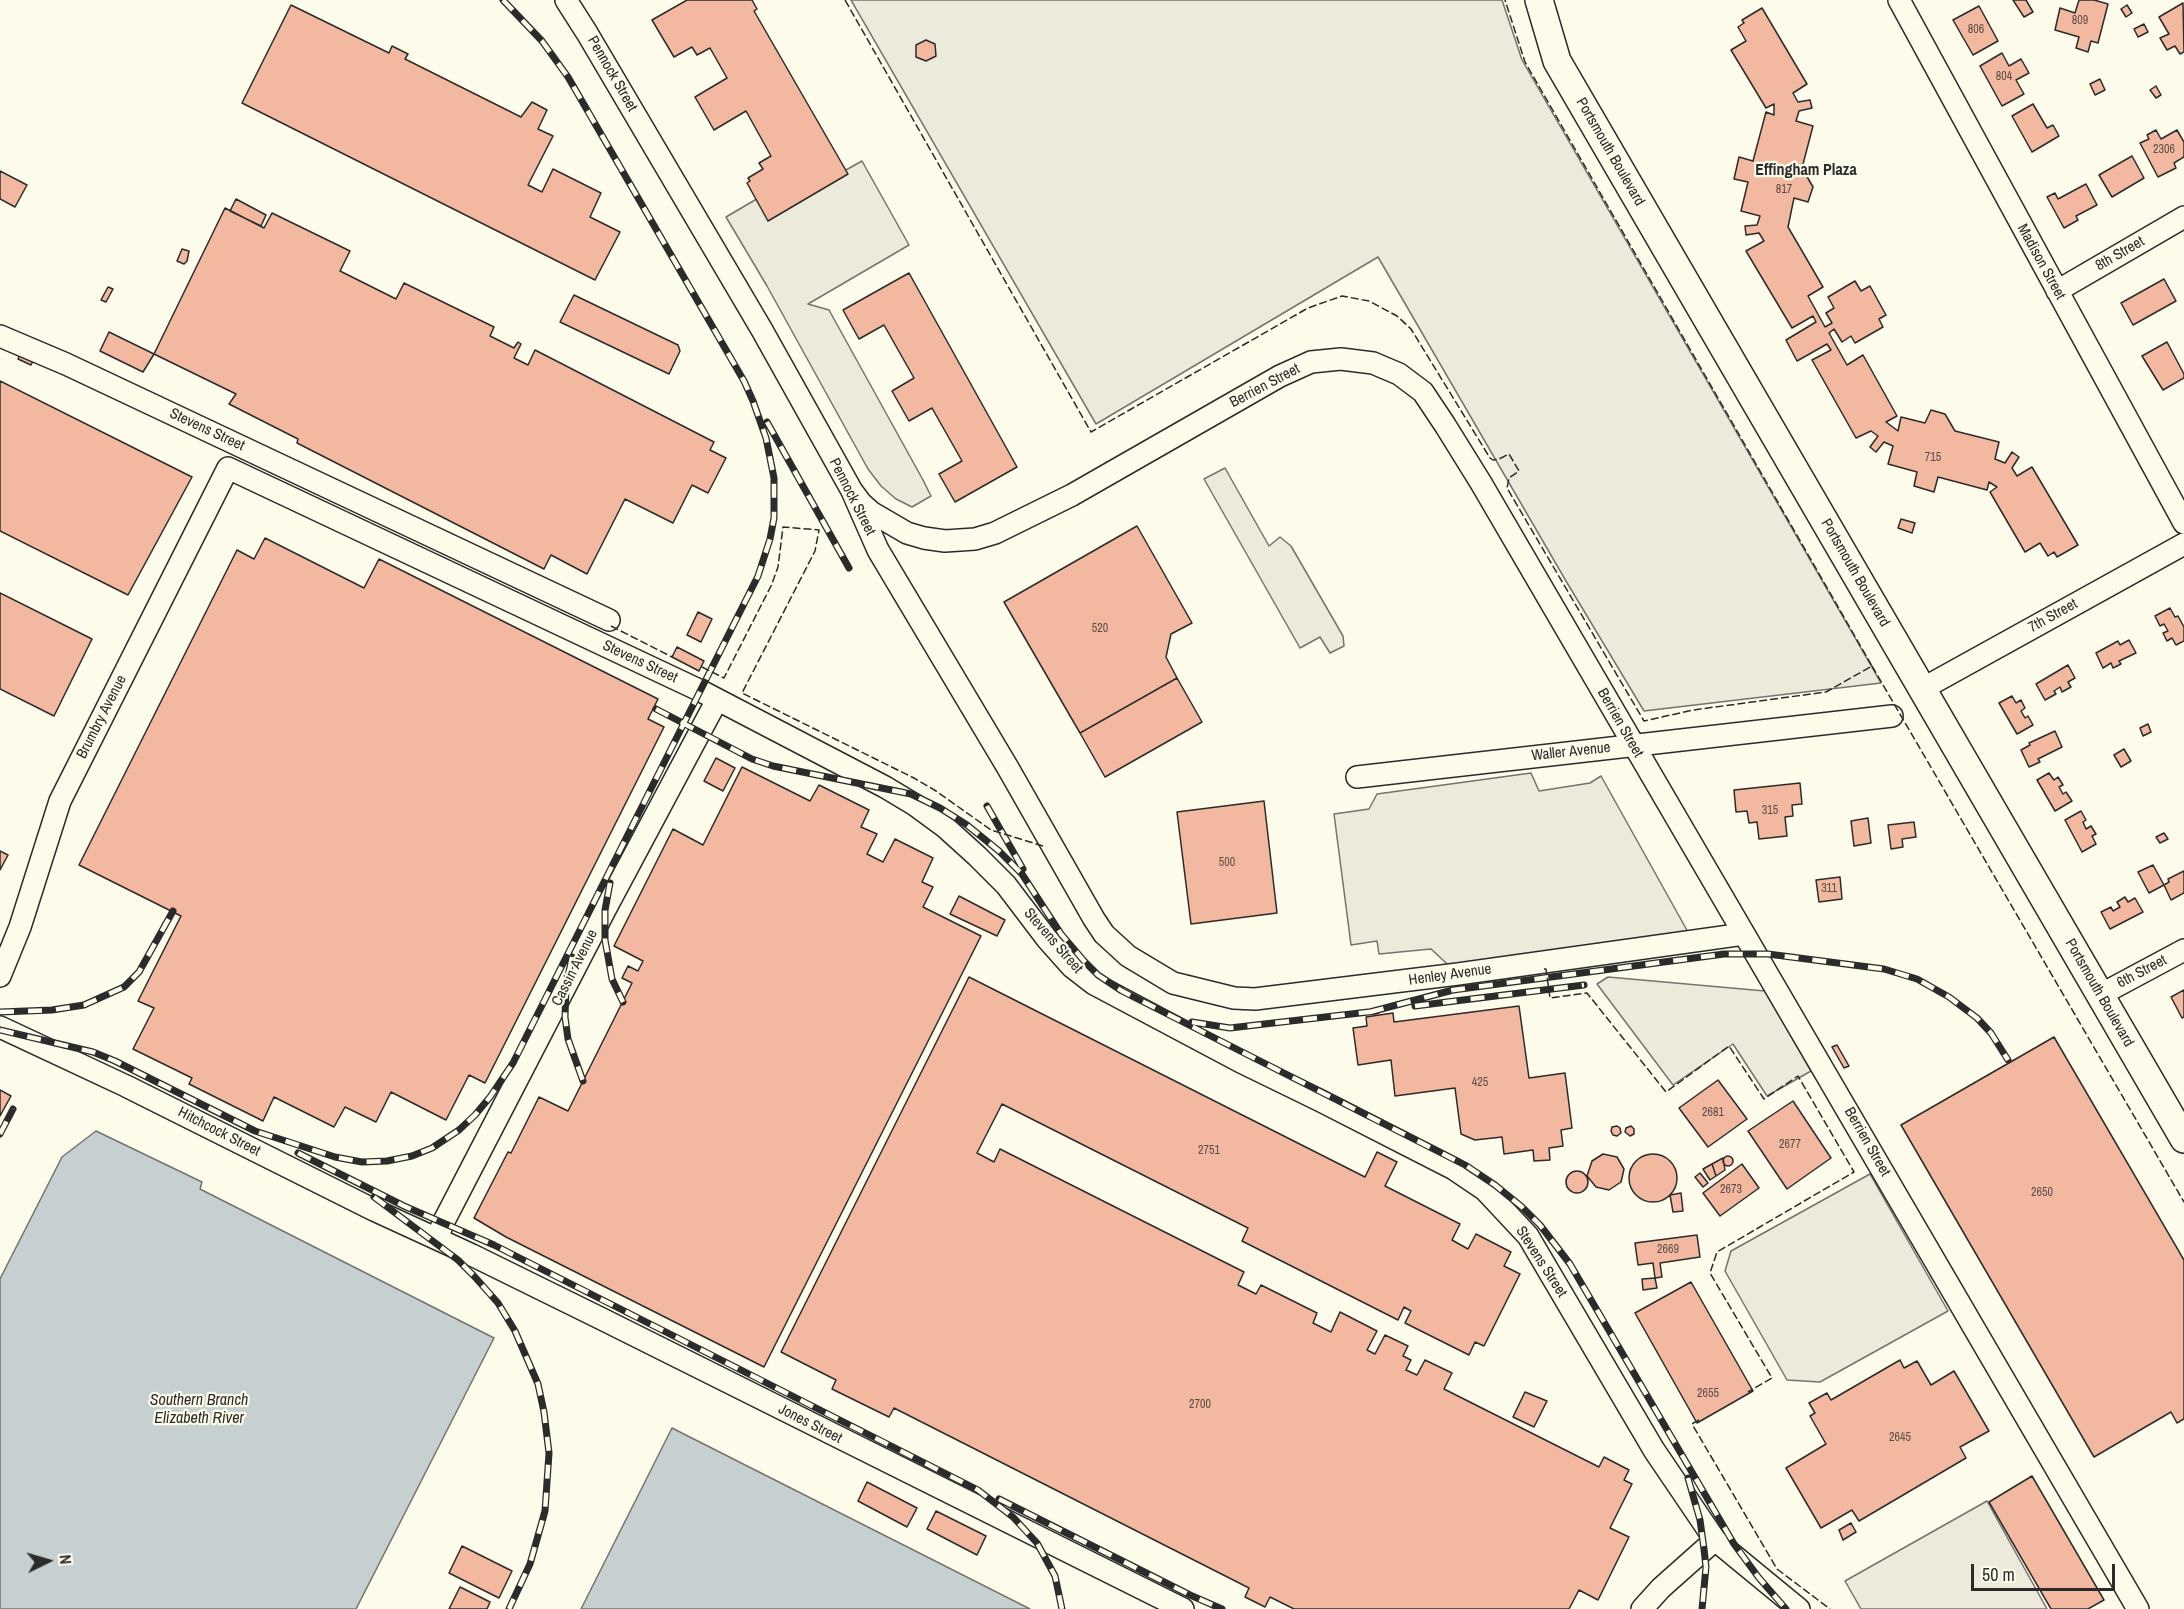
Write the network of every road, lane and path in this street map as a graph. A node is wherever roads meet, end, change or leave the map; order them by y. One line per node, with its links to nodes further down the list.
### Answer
1 (553, 0): 6 (street)
2 (566, 0): 6 (street, Pennock Street)
3 (576, 0): 6 (street)
4 (1539, 0): 15 (main road, Portsmouth Boulevard)
5 (1899, 0): 8 (street, Madison Street)
6 (588, 33): 11 (street, Pennock Street)
7 (2184, 217): 8 (street, 8th Street)
8 (2057, 291): 12 (street, Madison Street)
9 (0, 336): 14 (street, Stevens Street)
10 (228, 468): 16 (street, Stevens Street); 22 (street, Brumbry Avenue)
11 (852, 491): 18 (street, Berrien Street); 23 (street, Pennock Street)
12 (2184, 523)
13 (2184, 544): 15 (street, 7th Street)
14 (609, 620)
15 (1922, 689): 24 (main road, Portsmouth Boulevard)
16 (717, 699): 27 (street, Cassin Avenue); 28 (street, Stevens Street)
17 (1892, 716): 18 (street, Waller Avenue)
18 (1633, 746): 19 (street, Waller Avenue); 20 (street, Berrien Street)
19 (1357, 777)
20 (1744, 934): 23 (street, Henley Avenue); 32 (street, Berrien Street)
21 (2184, 950): 24 (street, 6th Street)
22 (0, 976)
23 (1158, 976)
24 (2100, 995): 26 (main road, Portsmouth Boulevard)
25 (0, 1027): 27 (street, Hitchcock Street)
26 (2184, 1139)
27 (437, 1239): 29 (street, Jones Street)
28 (1715, 1540): 30 (street); 31 (street, Stevens Street)
29 (1183, 1609)
30 (1642, 1609)
31 (1799, 1609)
32 (2138, 1609)

